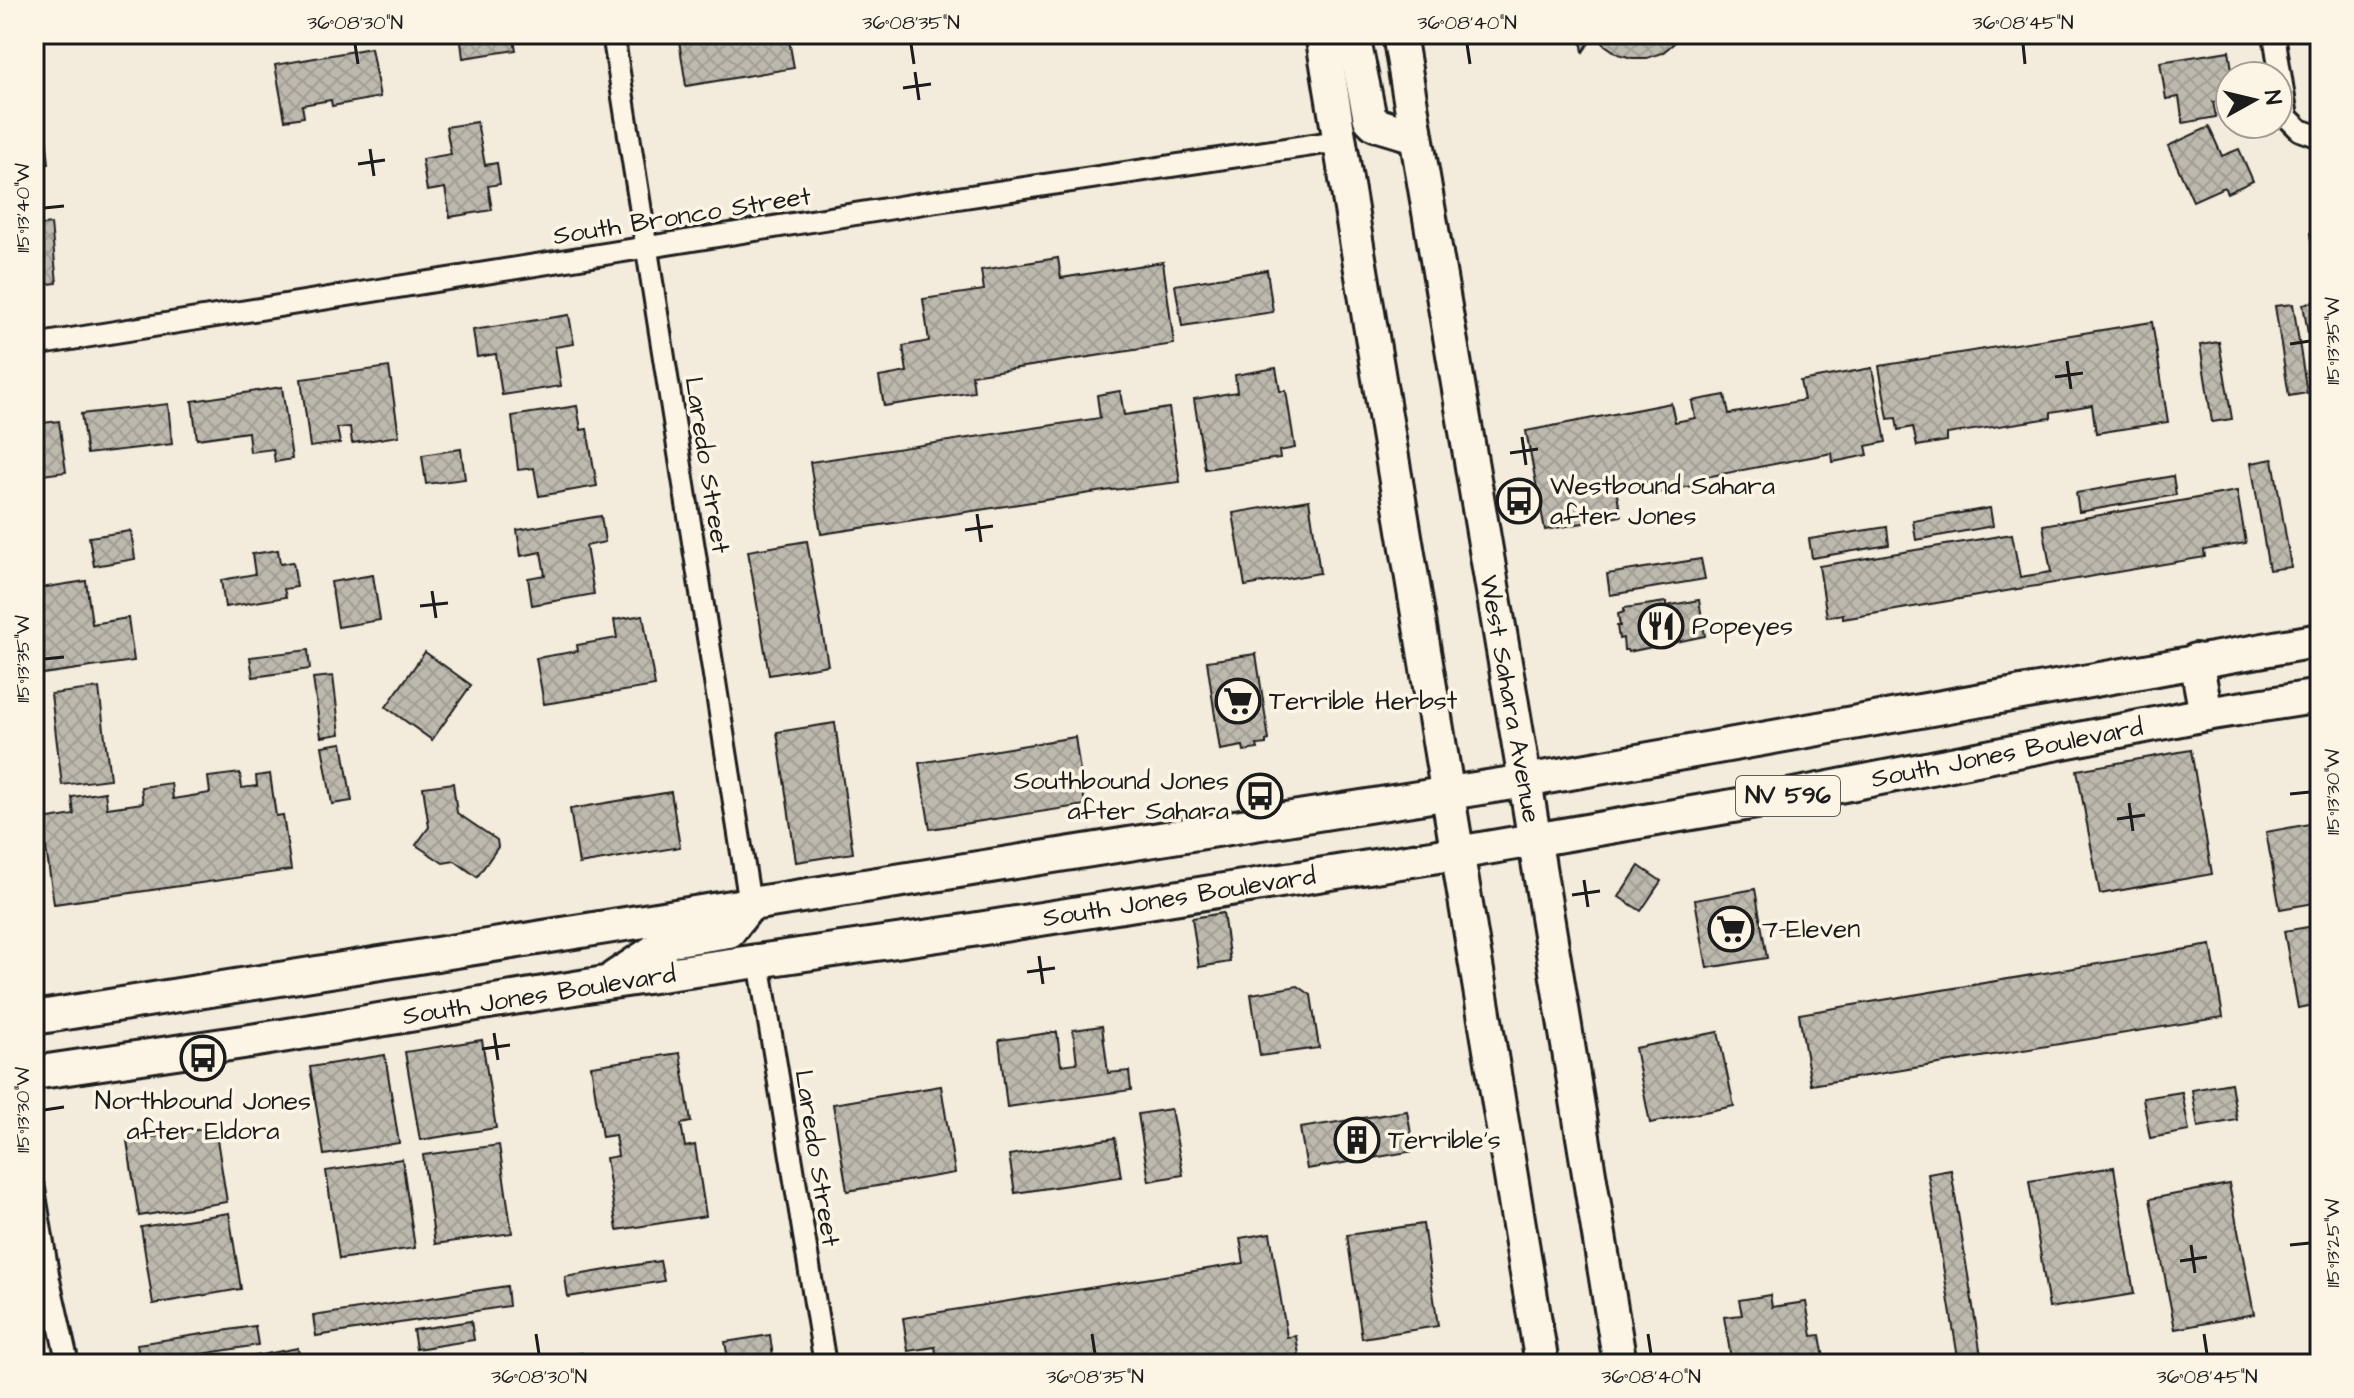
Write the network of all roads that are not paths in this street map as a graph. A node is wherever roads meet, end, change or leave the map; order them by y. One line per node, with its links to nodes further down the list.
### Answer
1 (613, 34): 9 (street, Laredo Street)
2 (1322, 34): 8 (main road)
3 (1349, 34): 7 (main road)
4 (1399, 34): 7 (main road, West Sahara Avenue)
5 (2274, 34): 6 (street)
6 (2310, 133)
7 (1415, 136): 15 (main road, West Sahara Avenue)
8 (1339, 141): 9 (street, South Bronco Street); 16 (main road)
9 (647, 248): 10 (street, South Bronco Street); 19 (street, Laredo Street)
10 (34, 345)
11 (2320, 640): 12 (main road, NV 596)
12 (2196, 660): 14 (main road); 15 (main road, NV 596)
13 (2320, 696): 14 (main road, South Jones Boulevard / NV 596)
14 (2206, 714): 17 (main road, South Jones Boulevard / NV 596)
15 (1525, 781): 16 (main road, NV 596); 17 (main road, West Sahara Avenue)
16 (1448, 791): 18 (main road); 19 (main road)
17 (1534, 840): 18 (main road, South Jones Boulevard / NV 596); 28 (main road, West Sahara Avenue)
18 (1457, 853): 20 (main road, South Jones Boulevard); 27 (main road)
19 (750, 904): 21 (main road); 22 (main road)
20 (759, 961): 21 (main road, South Jones Boulevard); 26 (street, Laredo Street)
21 (605, 983): 23 (main road, South Jones Boulevard)
22 (34, 1018)
23 (34, 1073)
24 (34, 1189): 25 (street)
25 (68, 1364)
26 (825, 1364)
27 (1542, 1364)
28 (1620, 1364)

